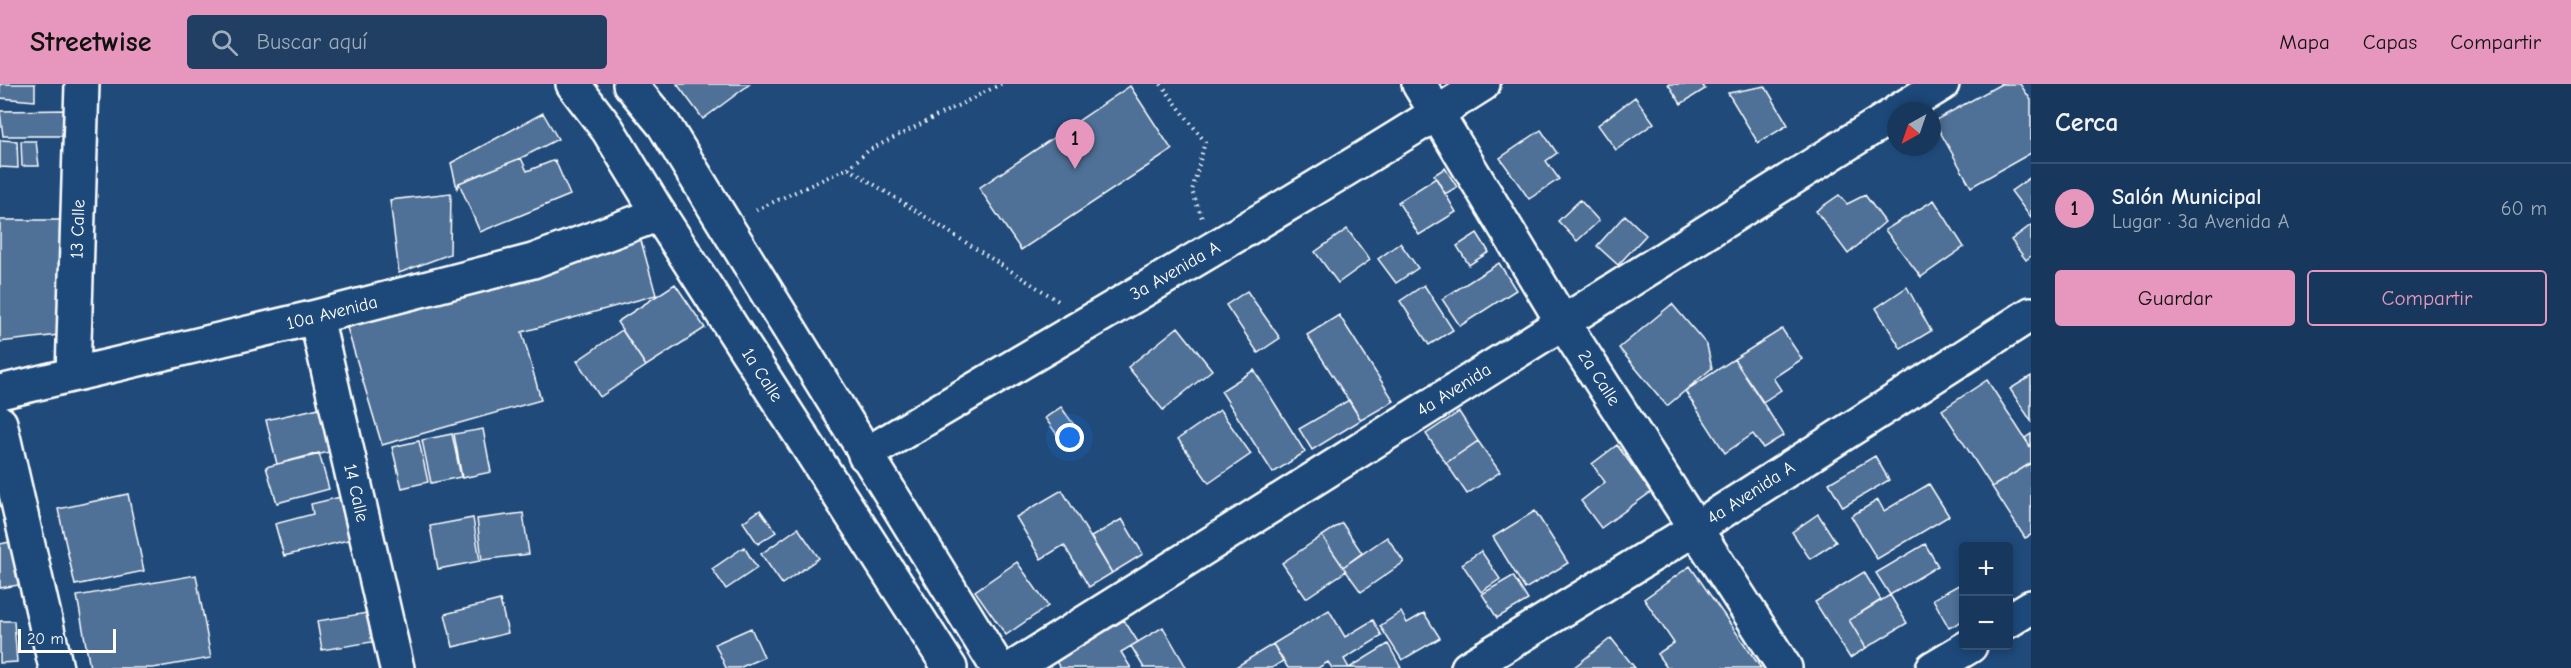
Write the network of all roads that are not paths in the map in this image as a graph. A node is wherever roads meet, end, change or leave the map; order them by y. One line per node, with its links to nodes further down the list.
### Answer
1 (82, 84): 14 (street, 13 Calle)
2 (573, 84): 10 (street, 1a Calle)
3 (630, 84): 17 (street)
4 (1419, 84): 8 (street, 2a Calle)
5 (1483, 84): 8 (street, 3a Avenida A)
6 (1942, 84): 7 (street, 4a Avenida)
7 (1913, 102)
8 (1436, 114): 13 (street, 2a Calle); 17 (street, 3a Avenida A)
9 (1887, 118): 13 (street, 4a Avenida)
10 (659, 214): 12 (street, 10a Avenida); 24 (street, 1a Calle)
11 (2031, 314): 18 (street, 4a Avenida A)
12 (316, 318): 14 (street, 10a Avenida); 23 (street, 14 Calle)
13 (1562, 321): 18 (street, 2a Calle); 26 (street, 4a Avenida)
14 (73, 374): 15 (street, 10a Avenida)
15 (0, 392)
16 (0, 423): 22 (street)
17 (866, 455): 25 (street)
18 (1696, 528): 27 (street, 4a Avenida A); 28 (street, 2a Calle)
19 (2031, 607): 20 (street)
20 (2013, 618)
21 (1962, 650): 29 (street)
22 (56, 668)
23 (397, 668)
24 (950, 668)
25 (998, 668)
26 (1013, 668)
27 (1468, 668)
28 (1785, 668)
29 (1933, 668)

